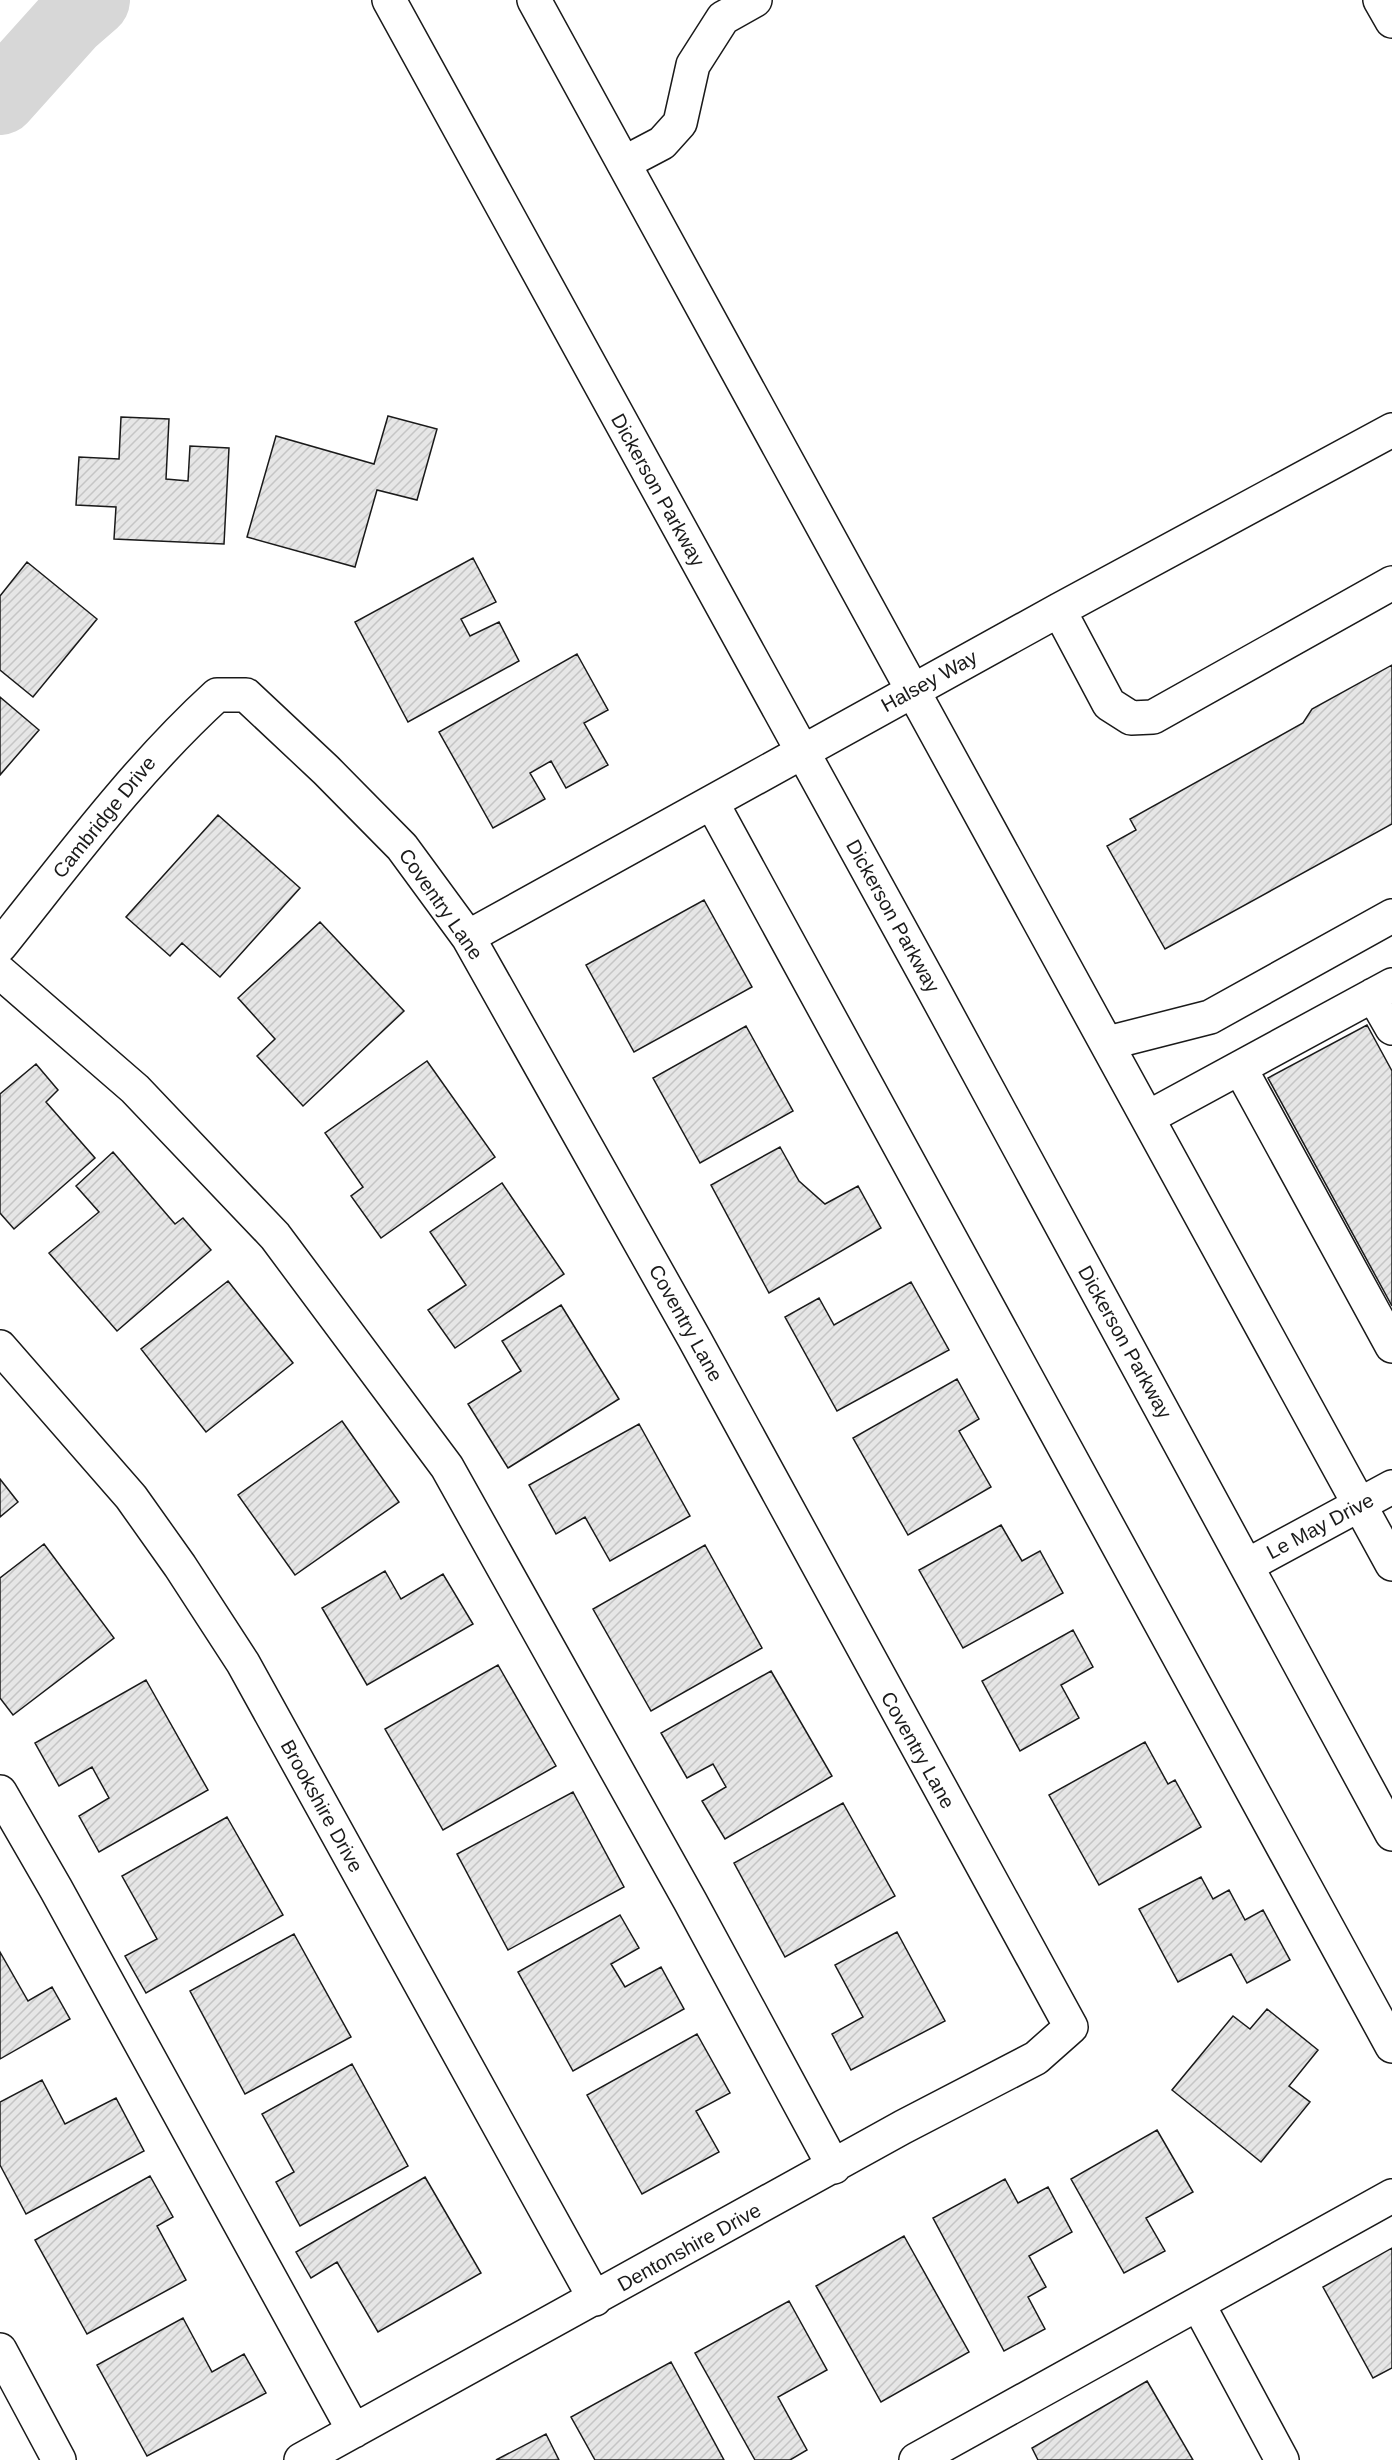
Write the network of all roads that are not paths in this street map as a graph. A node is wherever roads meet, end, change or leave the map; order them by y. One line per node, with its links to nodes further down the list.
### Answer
1 (389, 0): 12 (street, Dickerson Parkway)
2 (534, 0): 6 (street)
3 (755, 0): 6 (street)
4 (1380, 0): 5 (street)
5 (1392, 21)
6 (624, 163): 10 (street)
7 (1392, 430): 9 (street, Halsey Way)
8 (1392, 583): 9 (street)
9 (1059, 610): 10 (street, Halsey Way)
10 (914, 690): 12 (street, Halsey Way); 20 (street)
11 (217, 695): 15 (street, Coventry Lane); 16 (street, Cambridge Drive)
12 (802, 751): 13 (street, Halsey Way); 28 (street, Dickerson Parkway)
13 (712, 803): 15 (street, Halsey Way); 32 (street)
14 (1392, 916): 20 (street)
15 (468, 937): 31 (street, Coventry Lane)
16 (0, 946)
17 (0, 972): 33 (street)
18 (1383, 990): 19 (street); 21 (street)
19 (1392, 1028)
20 (1108, 1043): 22 (street)
21 (1240, 1068): 22 (street); 23 (street)
22 (1149, 1117): 26 (street)
23 (1392, 1346)
24 (0, 1347): 35 (street, Brookshire Drive)
25 (1392, 1487): 26 (street, Le May Drive)
26 (1360, 1505): 27 (street); 28 (street, Le May Drive)
27 (1392, 1564)
28 (1248, 1565): 30 (street, Dickerson Parkway)
29 (0, 1792): 38 (street)
30 (1392, 1834)
31 (1071, 2027): 33 (street, Dentonshire Drive)
32 (1392, 2046)
33 (834, 2167): 35 (street, Dentonshire Drive)
34 (1392, 2196): 36 (street)
35 (595, 2299): 38 (street, Dentonshire Drive)
36 (1198, 2304): 41 (street); 42 (street)
37 (0, 2350): 39 (street)
38 (354, 2431): 40 (street, Dentonshire Drive)
39 (59, 2460)
40 (301, 2460)
41 (916, 2460)
42 (1282, 2460)

